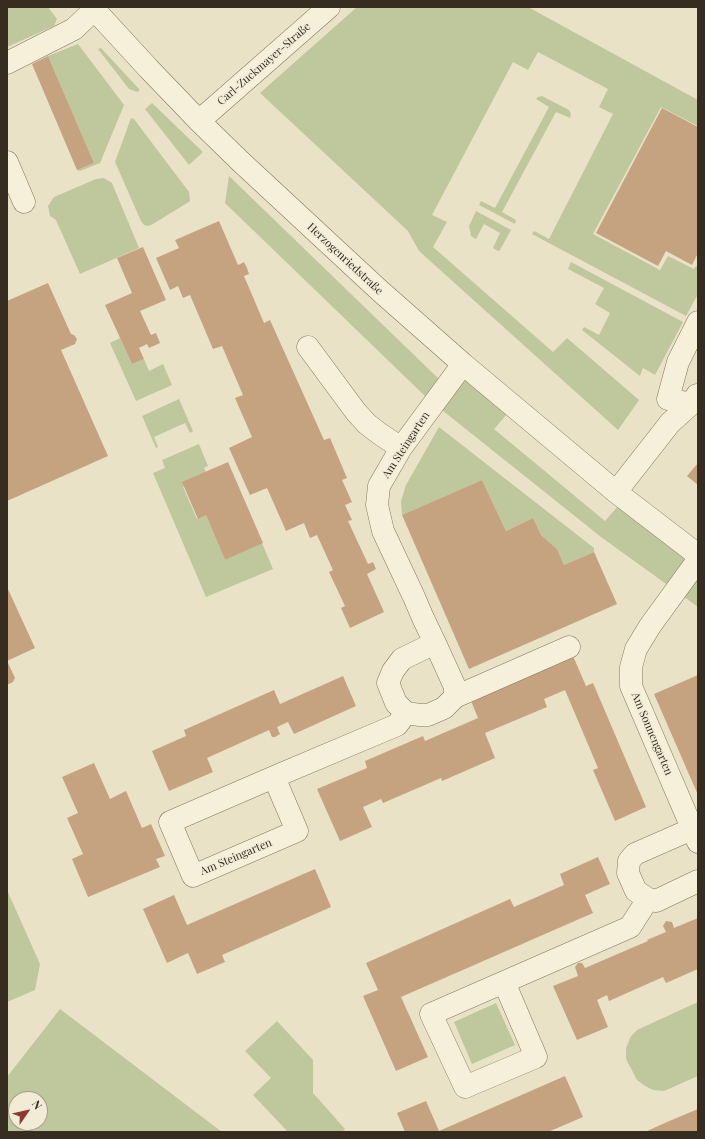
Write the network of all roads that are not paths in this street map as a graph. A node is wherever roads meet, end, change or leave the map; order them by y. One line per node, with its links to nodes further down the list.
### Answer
1 (329, 7): 4 (street, Carl-Zuckmayer-Straße)
2 (93, 9): 3 (street); 4 (street, Herzogenriedstraße)
3 (7, 62)
4 (199, 121): 9 (street, Herzogenriedstraße)
5 (7, 162): 6 (street)
6 (24, 202)
7 (698, 322): 10 (street)
8 (308, 347): 11 (street)
9 (463, 364): 11 (street, Am Steingarten); 12 (street, Herzogenriedstraße)
10 (696, 400): 12 (street)
11 (401, 448): 15 (street, Am Steingarten)
12 (616, 492): 13 (street, Herzogenriedstraße)
13 (698, 555)
14 (698, 560): 20 (street, Am Sonnengarten)
15 (435, 644): 17 (street, Am Steingarten); 18 (street)
16 (569, 647): 17 (street)
17 (455, 697): 18 (street)
18 (406, 713): 19 (street, Am Steingarten)
19 (274, 777): 19 (street, Am Steingarten)
20 (695, 835): 22 (street, Am Sonnengarten)
21 (698, 881): 22 (street)
22 (648, 899): 23 (street)
23 (504, 982): 23 (street)

